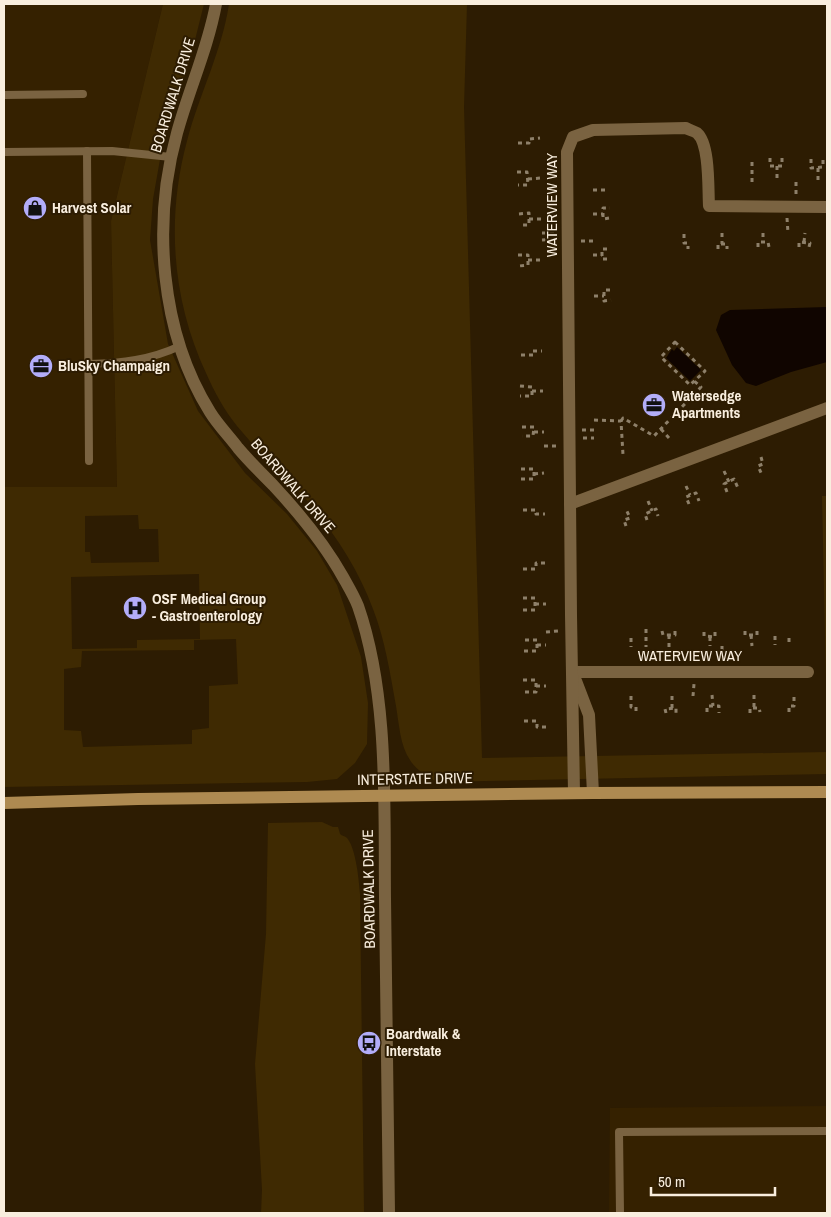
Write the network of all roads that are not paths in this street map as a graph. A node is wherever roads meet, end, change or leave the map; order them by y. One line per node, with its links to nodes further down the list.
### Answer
1 (216, 4): 6 (street, BOARDWALK DRIVE)
2 (83, 94): 3 (lane)
3 (4, 95)
4 (87, 151): 5 (lane); 6 (lane); 9 (lane)
5 (4, 152)
6 (171, 157): 8 (street, BOARDWALK DRIVE)
7 (827, 207): 12 (street, WATERVIEW WAY)
8 (180, 346): 9 (lane); 18 (street, BOARDWALK DRIVE)
9 (89, 364): 11 (lane)
10 (827, 408): 12 (street)
11 (89, 461)
12 (570, 504): 13 (street, WATERVIEW WAY)
13 (573, 672): 14 (street, WATERVIEW WAY); 15 (street, WATERVIEW WAY); 17 (street, WATERVIEW WAY)
14 (808, 672)
15 (594, 792): 16 (main road, INTERSTATE DRIVE); 17 (main road, INTERSTATE DRIVE)
16 (827, 792)
17 (574, 793): 18 (main road, INTERSTATE DRIVE)
18 (384, 796): 19 (main road, INTERSTATE DRIVE); 21 (street, BOARDWALK DRIVE)
19 (4, 802)
20 (827, 1131): 22 (lane)
21 (389, 1213)
22 (620, 1213)

